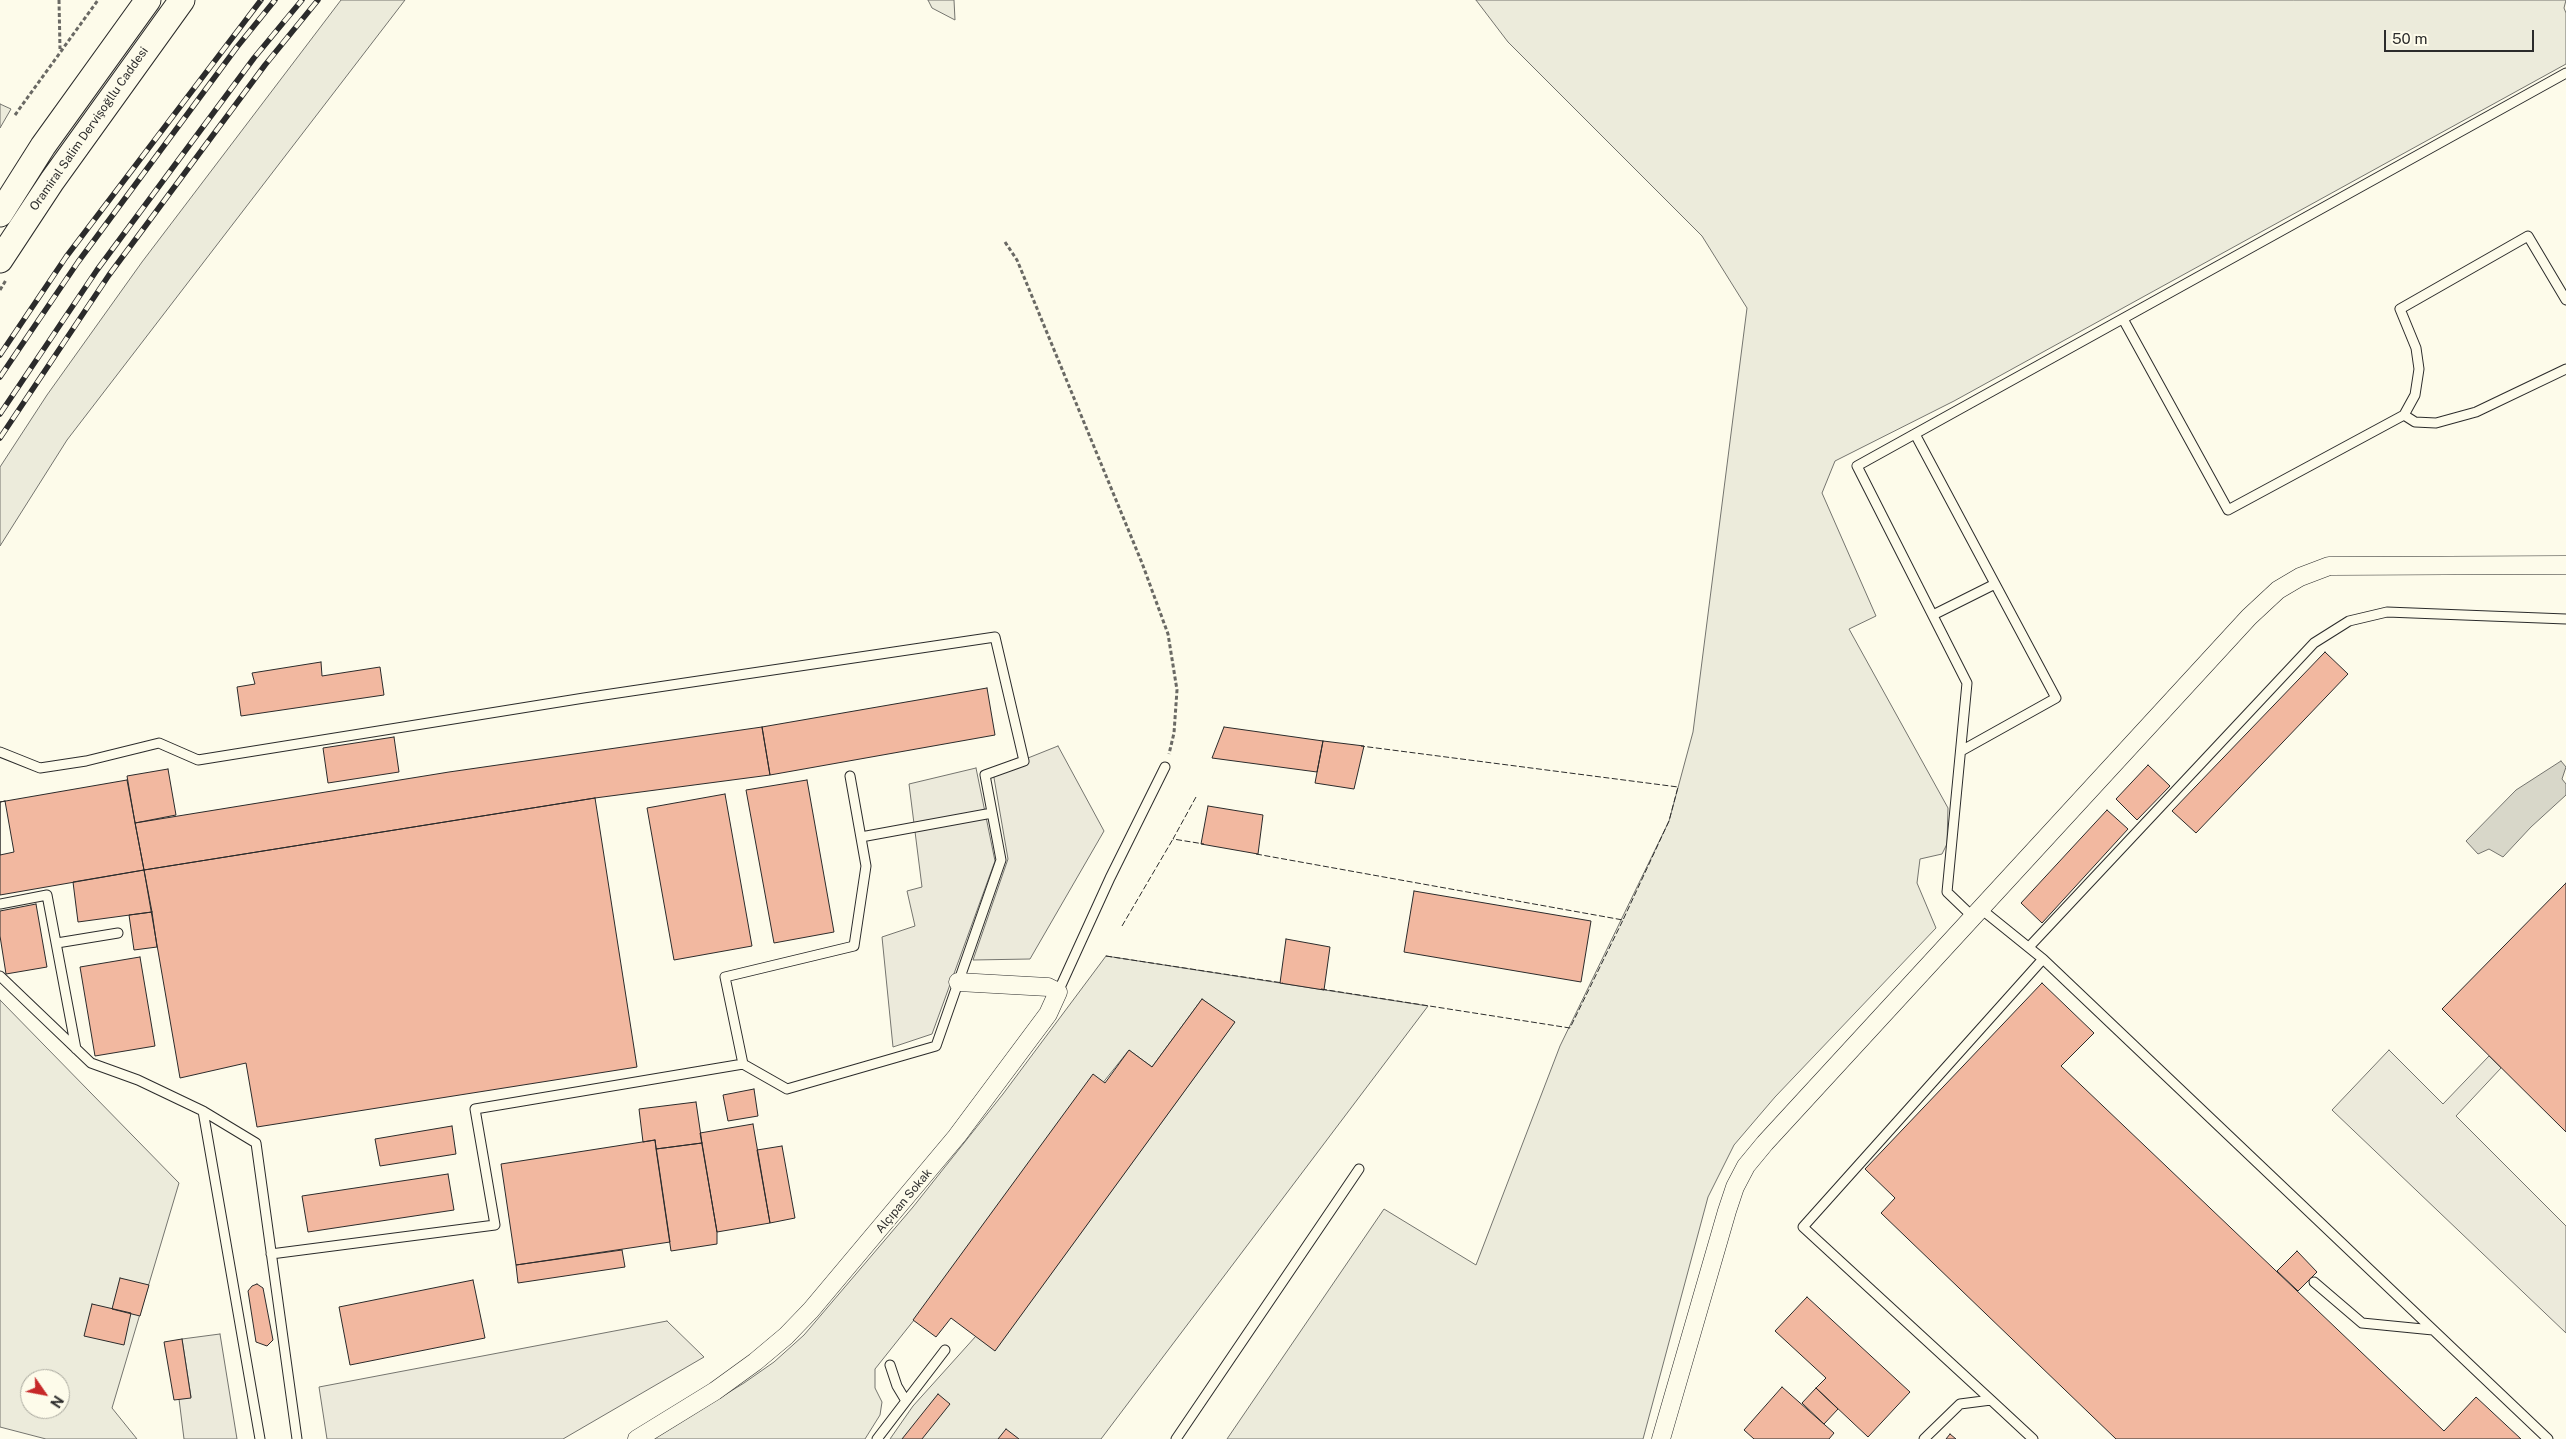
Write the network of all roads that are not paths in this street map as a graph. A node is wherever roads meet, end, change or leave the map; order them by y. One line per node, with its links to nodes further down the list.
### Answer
1 (148, 0): 4 (main road, Oramiral Salim Dervişoğllu Caddesi)
2 (182, 0): 5 (main road, Oramiral Salim Dervişoğllu Caddesi)
3 (2566, 73): 7 (lane)
4 (0, 214)
5 (0, 260)
6 (2566, 300): 9 (lane)
7 (2123, 319): 9 (lane); 10 (lane)
8 (2566, 369): 9 (lane)
9 (2404, 415)
10 (1915, 434): 12 (lane); 13 (lane)
11 (2566, 565): 22 (street)
12 (1995, 584): 13 (lane); 15 (lane)
13 (1933, 615): 15 (lane)
14 (2566, 619): 25 (lane)
15 (1961, 751): 22 (lane)
16 (0, 752): 19 (lane)
17 (1166, 767): 29 (lane)
18 (850, 776): 20 (lane)
19 (992, 813): 20 (lane); 28 (lane)
20 (861, 837): 31 (lane)
21 (0, 904): 24 (lane)
22 (1977, 913): 25 (lane); 46 (street)
23 (118, 933): 24 (lane)
24 (56, 943): 30 (lane)
25 (2029, 947): 26 (lane)
26 (2043, 959): 36 (lane); 39 (lane)
27 (0, 976): 30 (lane)
28 (958, 982): 29 (street); 31 (lane)
29 (1058, 992): 43 (street, Alçıpan Sokak)
30 (76, 1049): 32 (lane)
31 (743, 1064): 34 (lane)
32 (203, 1111): 34 (lane); 41 (lane)
33 (1359, 1169): 45 (lane)
34 (271, 1254): 42 (lane)
35 (2314, 1282): 36 (lane)
36 (2433, 1330): 49 (lane)
37 (945, 1350): 40 (lane)
38 (890, 1365): 40 (lane)
39 (1991, 1400): 47 (lane); 48 (lane)
40 (906, 1401): 44 (lane)
41 (260, 1439)
42 (297, 1439)
43 (636, 1439)
44 (877, 1439)
45 (1176, 1439)
46 (1661, 1439)
47 (1924, 1439)
48 (2033, 1439)
49 (2548, 1439)

